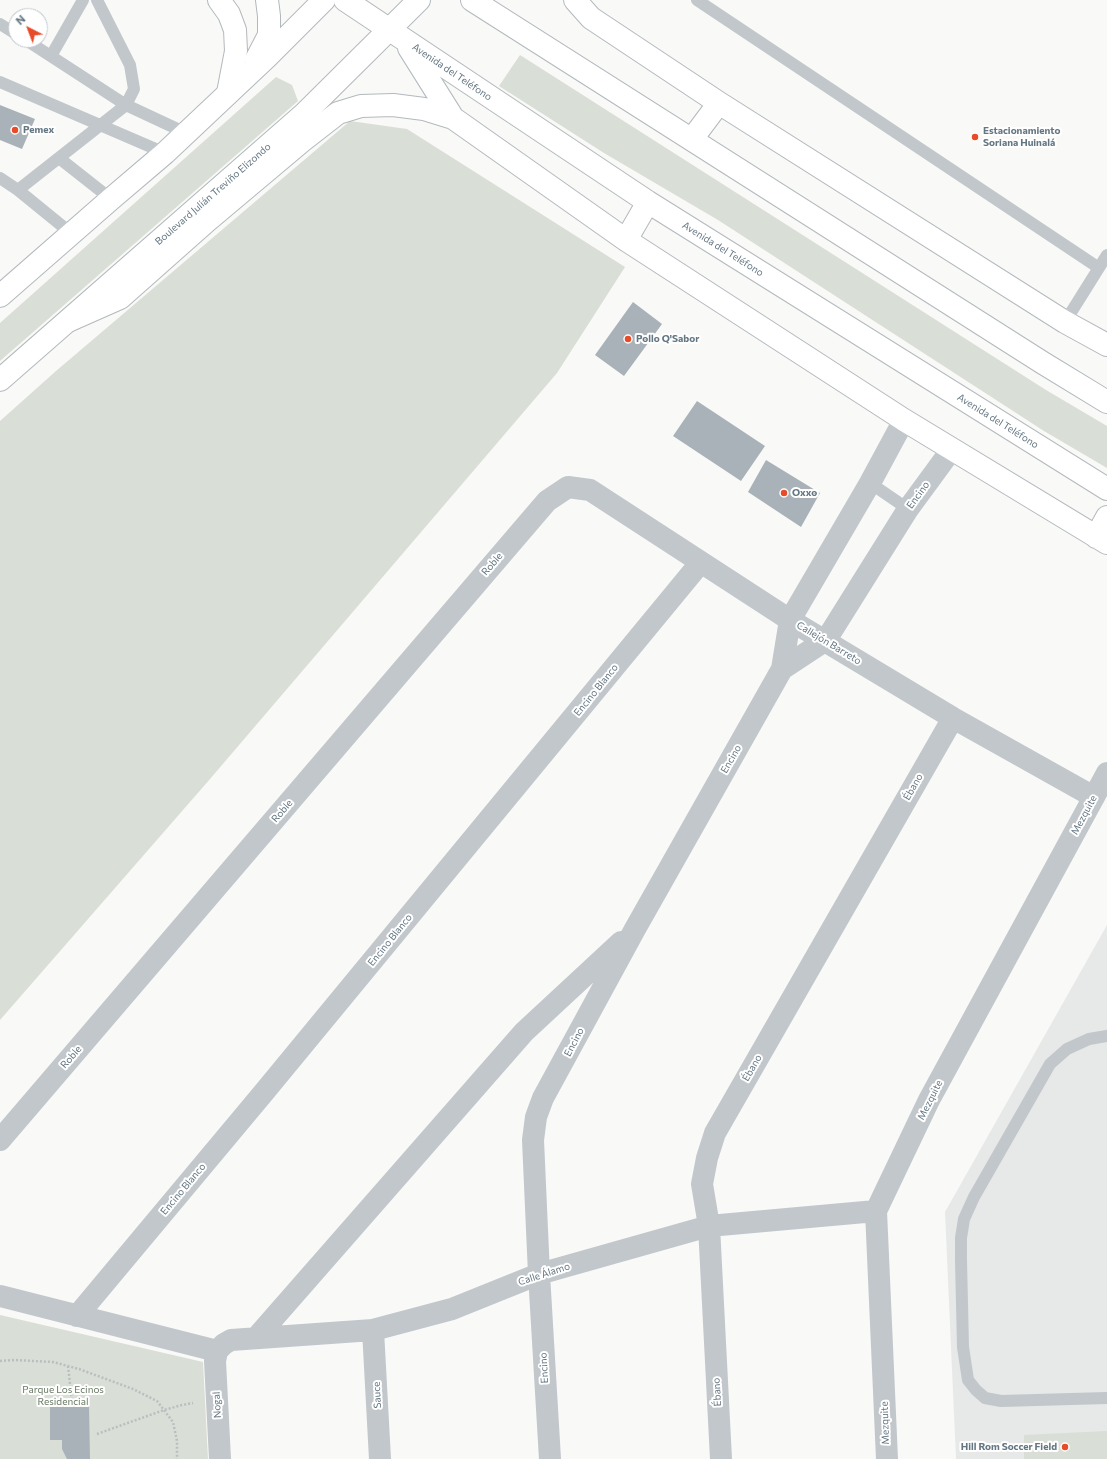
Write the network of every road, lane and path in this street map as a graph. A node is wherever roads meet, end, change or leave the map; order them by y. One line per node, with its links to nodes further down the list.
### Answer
1 (83, 0): 13 (lane)
2 (97, 0): 18 (lane)
3 (219, 0): 16 (main road)
4 (267, 0): 14 (main road)
5 (324, 0): 14 (main road)
6 (345, 0): 11 (main road, Avenida del Teléfono)
7 (419, 0): 11 (main road, Boulevard Julián Treviño Elizondo)
8 (472, 0): 22 (main road)
9 (575, 0): 17 (main road)
10 (696, 0): 32 (lane)
11 (397, 36): 19 (main road); 28 (main road, Avenida del Teléfono); 34 (main road, Boulevard Julián Treviño Elizondo)
12 (38, 48): 13 (lane)
13 (51, 56): 18 (lane)
14 (250, 73): 16 (main road)
15 (0, 82): 20 (lane)
16 (228, 94): 21 (main road)
17 (718, 103): 22 (main road); 35 (main road)
18 (126, 104): 20 (lane); 21 (lane)
19 (453, 118): 30 (main road); 34 (main road)
20 (99, 126): 23 (lane); 24 (lane)
21 (186, 134): 23 (main road)
22 (692, 140): 38 (main road)
23 (165, 153): 27 (main road)
24 (59, 158): 26 (lane); 27 (lane)
25 (0, 178): 26 (lane)
26 (18, 190): 29 (lane)
27 (111, 199): 29 (main road)
28 (648, 202): 30 (main road); 43 (main road, Avenida del Teléfono)
29 (72, 234): 33 (main road)
30 (626, 240): 39 (main road)
31 (1107, 255): 32 (lane)
32 (1099, 268): 35 (lane)
33 (0, 296)
34 (68, 320): 37 (main road, Boulevard Julián Treviño Elizondo)
35 (1065, 322): 36 (main road)
36 (1107, 345)
37 (0, 380)
38 (1107, 402)
39 (904, 420): 40 (main road); 41 (street, Encino)
40 (952, 448): 44 (street, Encino); 46 (main road)
41 (870, 483): 44 (lane); 48 (street, Encino)
42 (568, 487): 47 (street, Callejón Barreto); 56 (street, Roble)
43 (1107, 489)
44 (908, 509): 49 (street, Encino)
45 (1107, 517): 46 (main road)
46 (1101, 540)
47 (701, 562): 48 (street, Callejón Barreto); 61 (street, Encino Blanco)
48 (790, 620): 49 (street, Callejón Barreto); 50 (street, Encino)
49 (826, 640): 50 (street, Encino); 51 (street, Callejón Barreto)
50 (782, 670): 54 (street, Encino)
51 (953, 718): 53 (street, Callejón Barreto); 58 (street, Ébano)
52 (1107, 773): 53 (street, Mezquite)
53 (1094, 797): 57 (street, Mezquite)
54 (634, 929): 59 (street, Encino); 63 (street)
55 (1107, 1036): 67 (lane)
56 (0, 1140)
57 (876, 1211): 58 (street, Calle Álamo); 77 (street, Mezquite)
58 (709, 1226): 59 (street, Calle Álamo); 76 (street, Ébano)
59 (539, 1274): 62 (street, Calle Álamo); 75 (street, Encino)
60 (0, 1296): 61 (street)
61 (77, 1316): 64 (street)
62 (373, 1330): 63 (street, Calle Álamo); 74 (street, Sauce)
63 (256, 1338): 64 (street, Calle Álamo)
64 (218, 1351): 73 (street, Nogal)
65 (0, 1361): 66 (path)
66 (68, 1366): 68 (path); 70 (path)
67 (1107, 1398)
68 (72, 1402)
69 (197, 1402): 70 (path)
70 (164, 1410): 71 (path); 72 (path)
71 (97, 1434)
72 (177, 1459)
73 (220, 1459)
74 (380, 1459)
75 (550, 1459)
76 (721, 1459)
77 (887, 1459)

